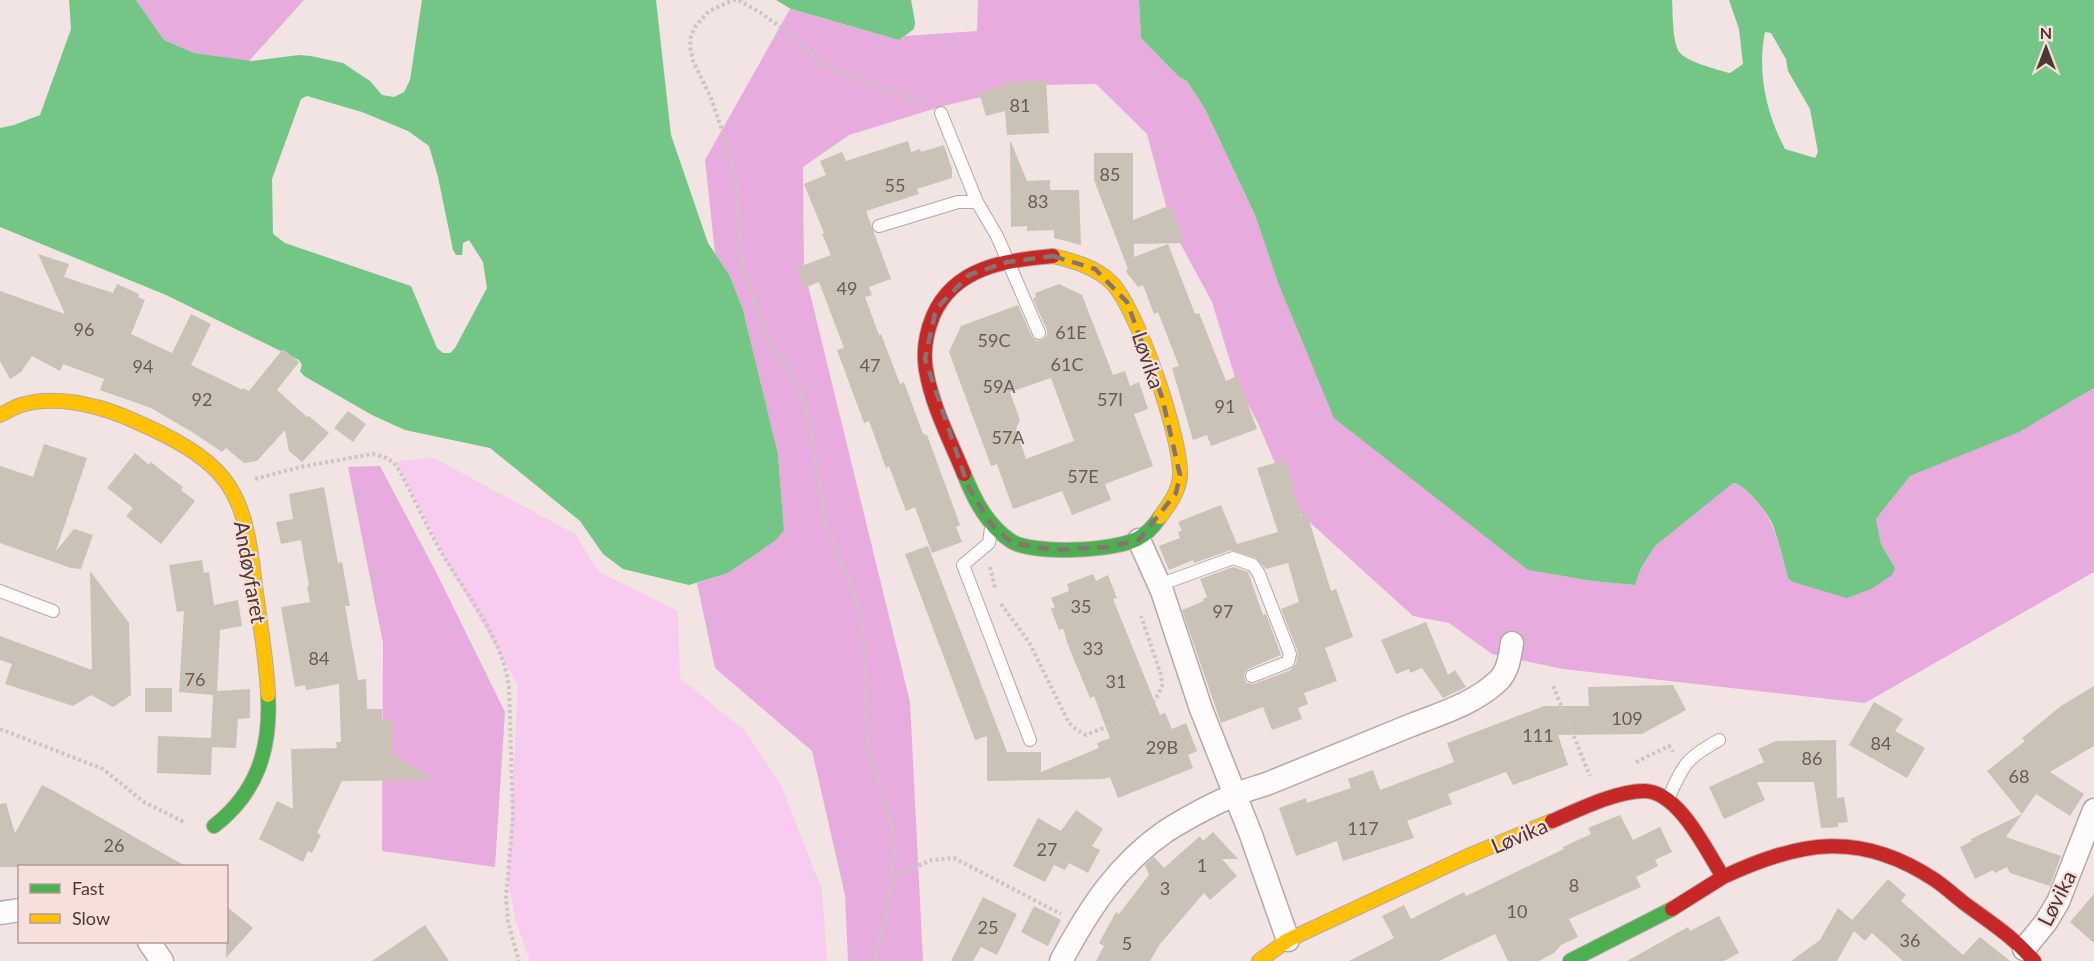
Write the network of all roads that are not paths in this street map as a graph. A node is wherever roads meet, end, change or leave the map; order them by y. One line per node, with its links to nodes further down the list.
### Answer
1 (941, 113): 2 (lane)
2 (977, 202): 3 (lane); 4 (lane)
3 (879, 226)
4 (1007, 262): 5 (lane); 7 (street, Løvika); 8 (street, Løvika)
5 (1039, 333)
6 (0, 415): 19 (street, Andøyfaret)
7 (991, 524): 8 (street, Løvika); 14 (lane)
8 (1138, 540): 9 (street)
9 (1159, 585): 13 (lane); 16 (street)
10 (0, 591): 11 (lane)
11 (52, 611)
12 (1512, 643): 16 (street)
13 (1252, 676)
14 (1030, 740)
15 (1719, 740): 17 (lane)
16 (1235, 794): 23 (street); 27 (street)
17 (1668, 800): 20 (street); 23 (street, Løvika)
18 (2094, 810): 25 (street, Løvika)
19 (214, 826)
20 (1723, 877): 25 (street, Løvika); 29 (street, Løvika)
21 (18, 910): 22 (street)
22 (0, 913)
23 (1288, 940): 28 (street, Løvika)
24 (150, 943): 26 (street)
25 (2029, 955)
26 (162, 961)
27 (1061, 961)
28 (1259, 961)
29 (1570, 961)

